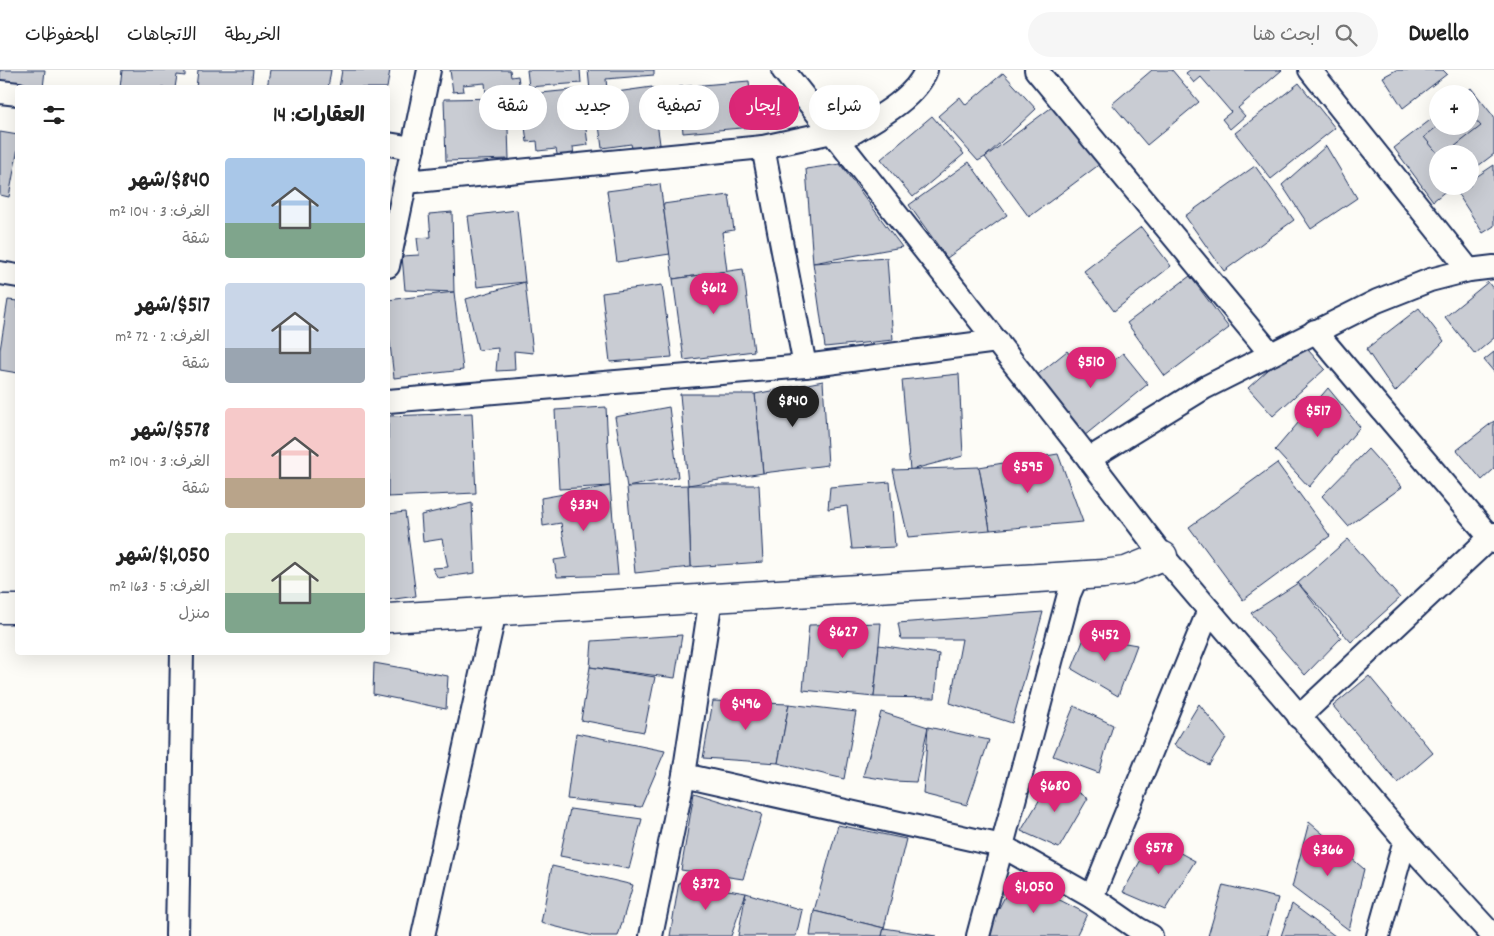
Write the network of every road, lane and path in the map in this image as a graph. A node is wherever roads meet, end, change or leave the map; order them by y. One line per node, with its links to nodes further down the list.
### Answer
1 (429, 70): 11 (street)
2 (783, 70): 8 (street)
3 (926, 70): 8 (street)
4 (1036, 70): 20 (street)
5 (1310, 70): 15 (street)
6 (0, 92): 7 (street)
7 (15, 94)
8 (835, 136): 10 (street); 19 (street)
9 (390, 144): 11 (street)
10 (763, 147): 12 (street); 21 (street)
11 (413, 148): 12 (street)
12 (406, 182): 13 (street)
13 (390, 257)
14 (1494, 267): 15 (street)
15 (1469, 270): 18 (street)
16 (0, 273): 17 (street)
17 (15, 276)
18 (1315, 331): 20 (street); 24 (street)
19 (997, 341): 21 (street); 23 (street)
20 (1270, 353): 23 (street)
21 (804, 366): 22 (street)
22 (390, 401)
23 (1089, 459): 25 (street)
24 (1493, 538): 34 (street)
25 (1163, 556): 26 (street); 30 (street)
26 (1077, 576): 27 (street); 37 (street)
27 (711, 598): 31 (street); 35 (street)
28 (0, 609): 29 (street)
29 (15, 609)
30 (1209, 610): 34 (street); 38 (street)
31 (495, 611): 32 (street); 40 (street)
32 (390, 618)
33 (182, 655): 39 (street)
34 (1299, 717): 36 (street)
35 (684, 775): 37 (street); 41 (street)
36 (1405, 840): 44 (street); 45 (street)
37 (1002, 846): 38 (street); 42 (street)
38 (1092, 897): 43 (street)
39 (177, 936)
40 (422, 936)
41 (651, 936)
42 (978, 936)
43 (1151, 936)
44 (1378, 936)
45 (1493, 936)

